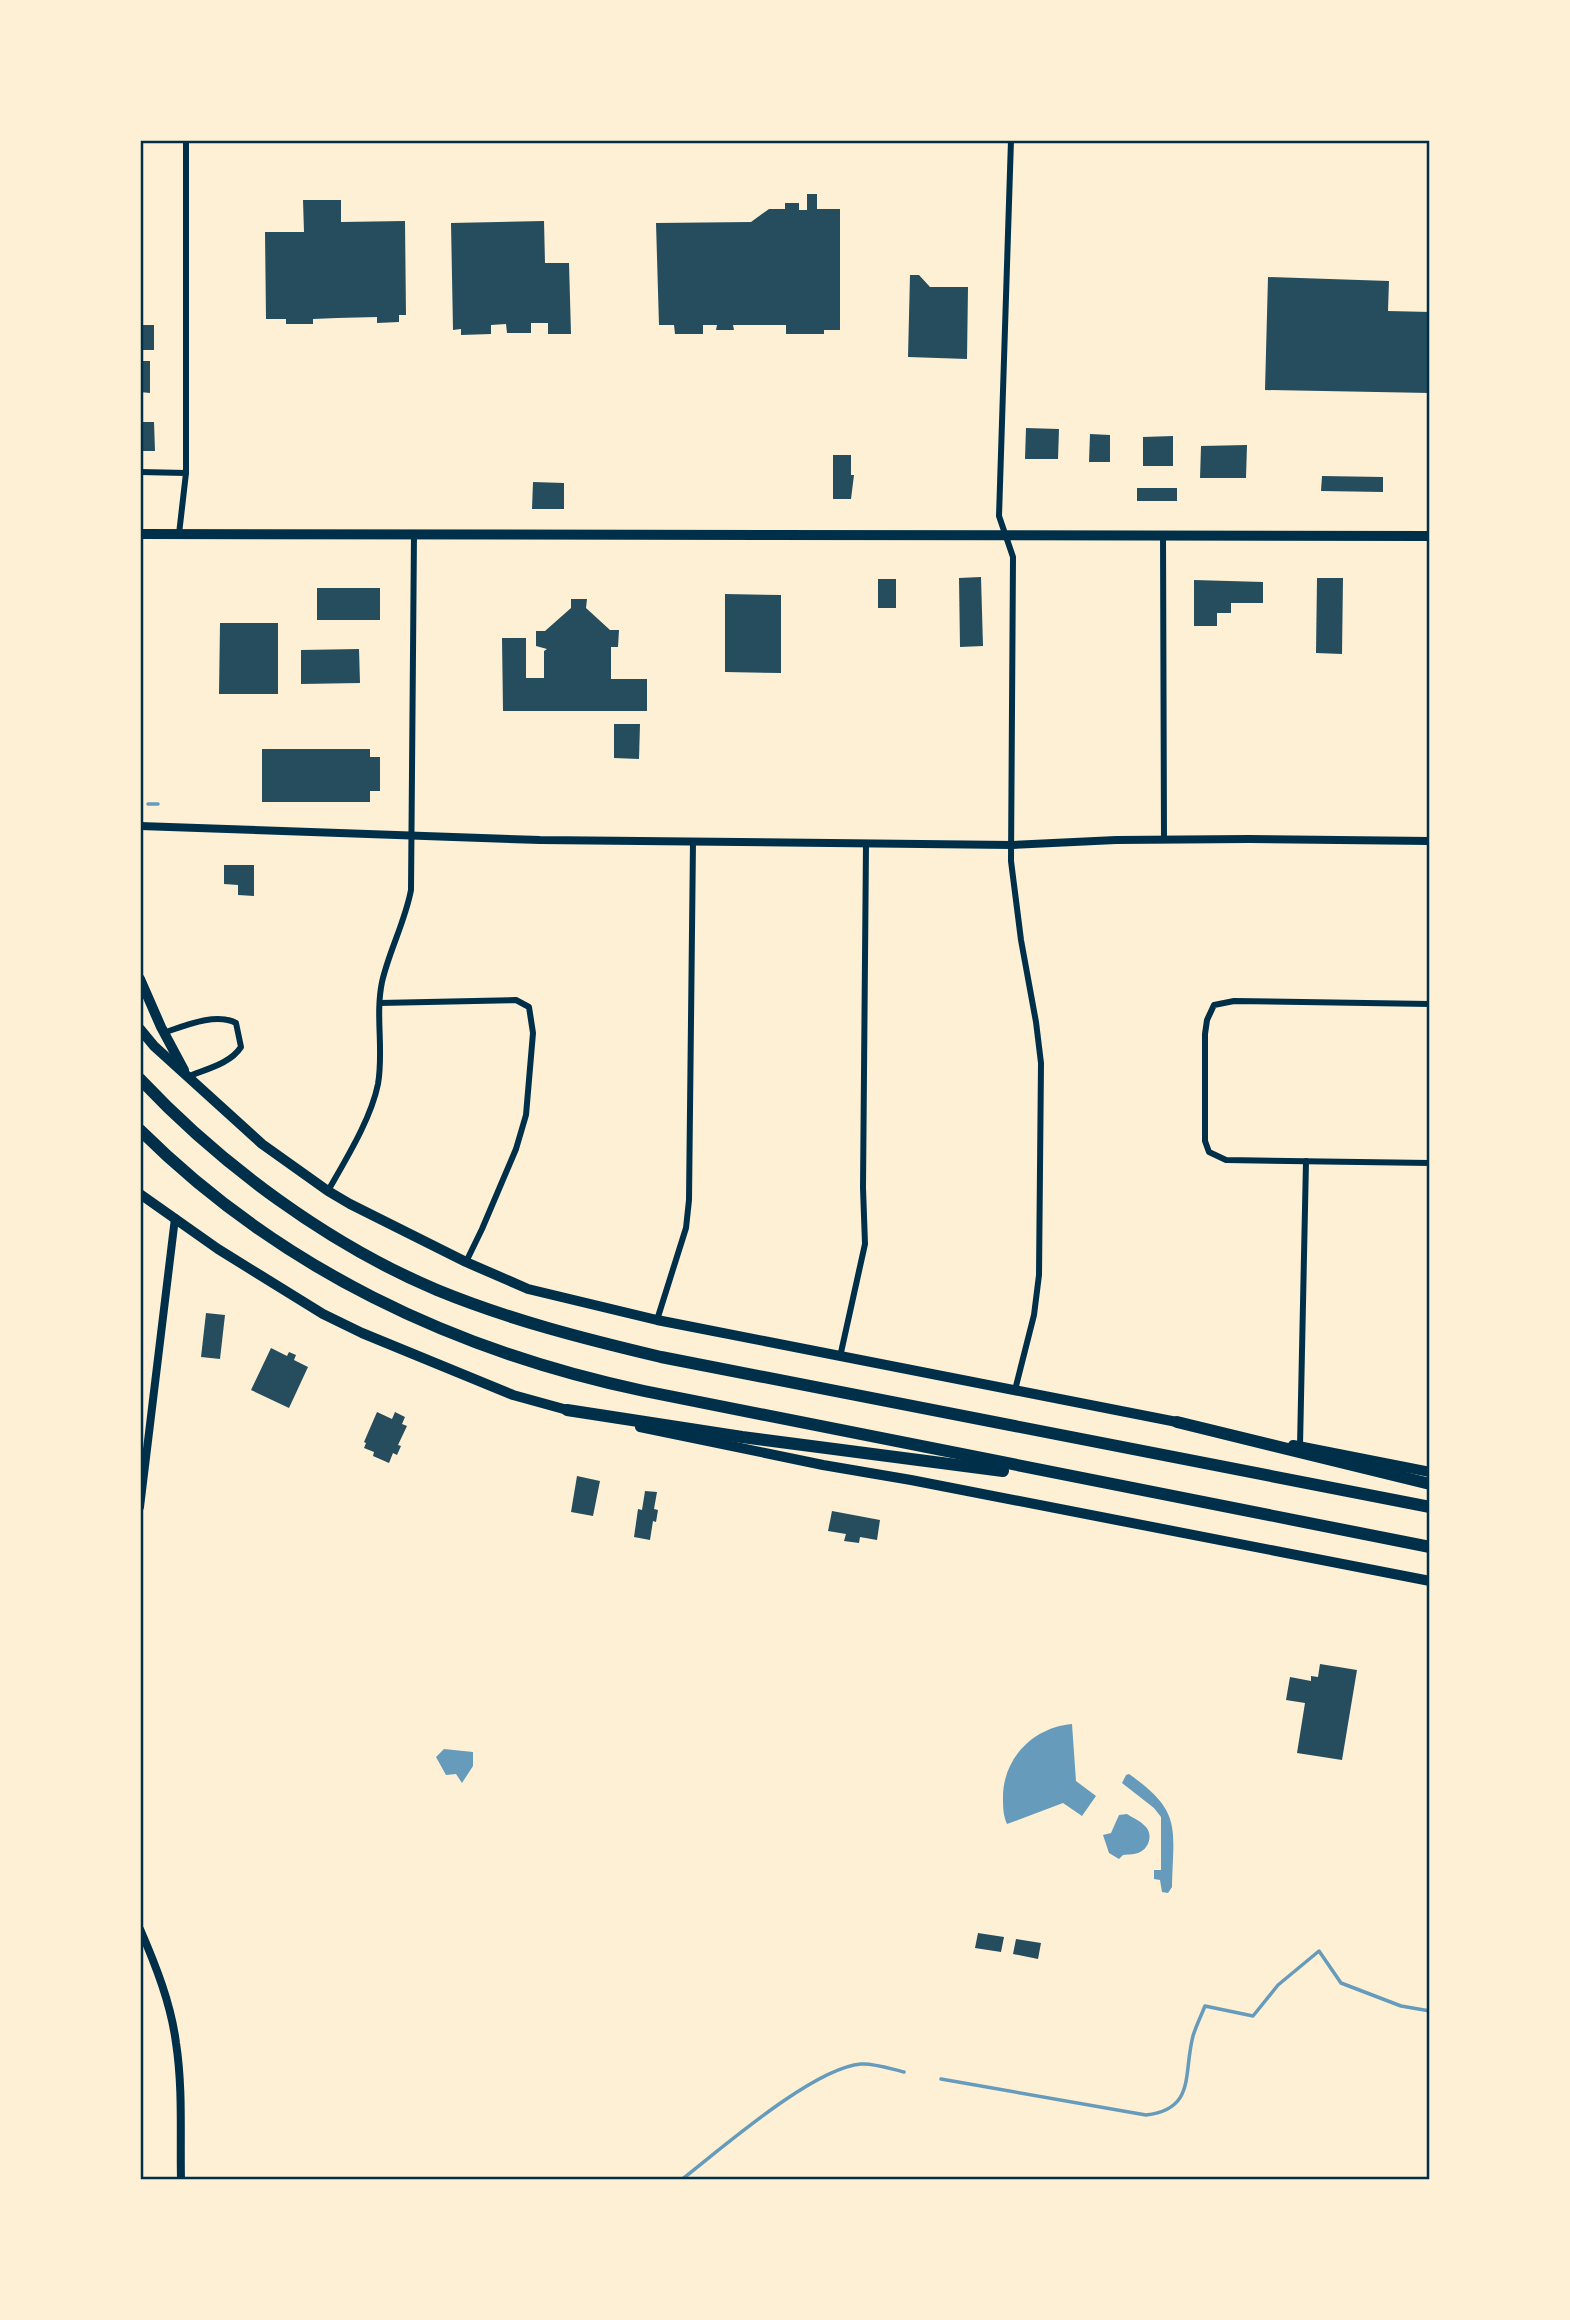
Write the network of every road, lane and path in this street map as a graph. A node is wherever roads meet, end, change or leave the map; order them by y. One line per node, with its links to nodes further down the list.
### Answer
1 (186, 140): 4 (street)
2 (1011, 140): 8 (street)
3 (140, 472): 4 (street)
4 (186, 473): 6 (street)
5 (140, 534): 6 (main road)
6 (179, 534): 7 (main road)
7 (414, 534): 8 (main road); 12 (street)
8 (1005, 535): 9 (main road); 17 (street)
9 (1163, 535): 10 (main road); 13 (street)
10 (1430, 536)
11 (140, 826): 12 (street)
12 (413, 836): 14 (street); 19 (street)
13 (1164, 840): 15 (street); 17 (street)
14 (693, 841): 16 (street); 32 (street)
15 (1430, 841)
16 (866, 844): 17 (street); 33 (street)
17 (1012, 845): 34 (street)
18 (140, 979): 22 (main road)
19 (380, 1003): 28 (street); 31 (street)
20 (1430, 1004): 26 (street)
21 (140, 1029): 23 (main road)
22 (163, 1032): 23 (main road); 23 (street)
23 (187, 1077): 28 (main road)
24 (140, 1079): 42 (highway)
25 (140, 1130): 40 (highway)
26 (1306, 1161): 27 (street); 37 (street)
27 (1430, 1163)
28 (328, 1191): 31 (main road)
29 (140, 1194): 30 (main road)
30 (175, 1218): 35 (main road); 41 (street)
31 (466, 1262): 32 (main road)
32 (657, 1320): 33 (main road)
33 (840, 1357): 34 (main road)
34 (1014, 1391): 36 (main road)
35 (567, 1410): 40 (highway); 44 (main road)
36 (1177, 1422): 37 (main road); 39 (highway)
37 (1300, 1446): 38 (main road)
38 (1430, 1472)
39 (1430, 1484)
40 (1125, 1487): 43 (highway)
41 (140, 1507)
42 (1430, 1507)
43 (1430, 1546)
44 (1430, 1581)
45 (140, 1929): 46 (street)
46 (181, 2180)

